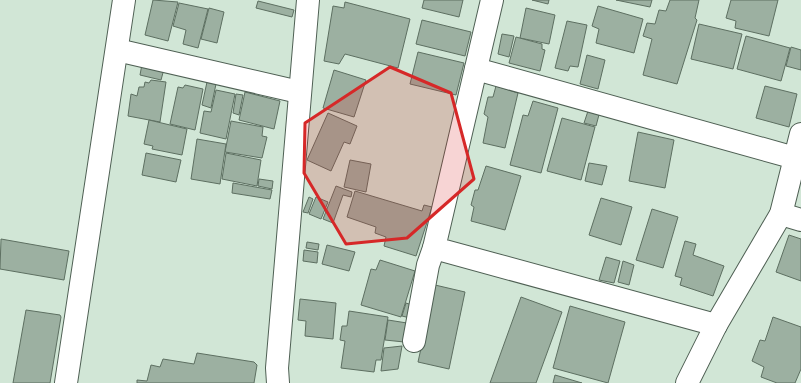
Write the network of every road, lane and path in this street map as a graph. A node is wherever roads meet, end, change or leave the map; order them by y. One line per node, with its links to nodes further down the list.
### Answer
1 (124, 0): 4 (street)
2 (308, 0): 6 (street)
3 (492, 0): 5 (street)
4 (117, 50): 6 (street); 13 (street)
5 (476, 69): 8 (street); 10 (street)
6 (299, 92): 14 (street)
7 (801, 134): 8 (street)
8 (795, 158): 9 (street)
9 (791, 217): 11 (street)
10 (434, 248): 11 (street); 12 (street)
11 (716, 325): 15 (street)
12 (414, 341)
13 (66, 383)
14 (278, 383)
15 (687, 383)

